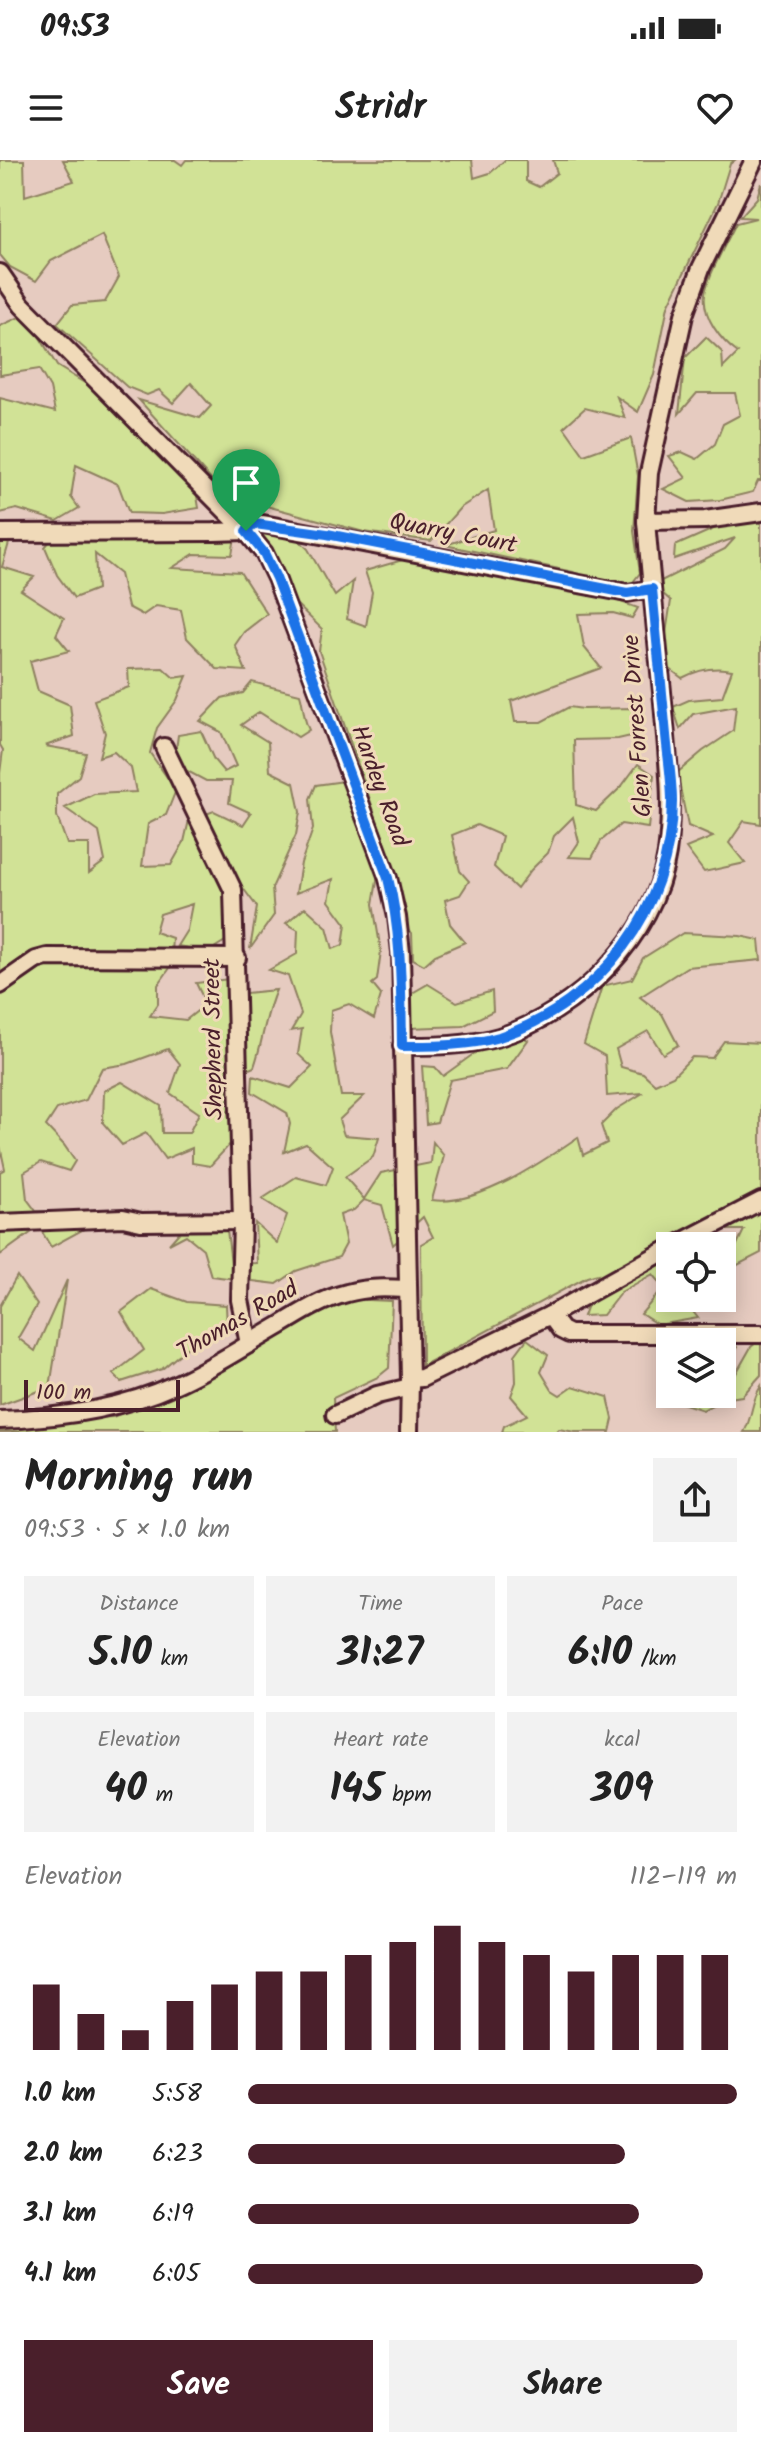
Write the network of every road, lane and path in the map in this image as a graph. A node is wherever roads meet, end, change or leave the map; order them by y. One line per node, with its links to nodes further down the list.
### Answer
1 (754, 160): 4 (street, Glen Forrest Drive)
2 (0, 273): 5 (street, Hardey Road)
3 (761, 512): 4 (street)
4 (646, 521): 7 (street, Glen Forrest Drive)
5 (246, 531): 6 (street, Quarry Court); 7 (street, Quarry Court); 11 (street, Hardey Road)
6 (0, 533)
7 (652, 589): 11 (street, Glen Forrest Drive)
8 (164, 747): 9 (street, Shepherd Street)
9 (237, 958): 10 (street); 13 (street, Shepherd Street)
10 (0, 985)
11 (402, 1046): 17 (street, Hardey Road)
12 (761, 1201): 15 (street)
13 (242, 1221): 14 (street); 20 (street, Shepherd Street)
14 (0, 1223)
15 (701, 1232)
16 (656, 1256): 18 (street)
17 (408, 1289): 20 (street, Thomas Road); 21 (street, Hardey Road)
18 (550, 1315): 19 (street); 21 (street)
19 (761, 1334)
20 (249, 1344): 23 (street, Thomas Road)
21 (410, 1383): 22 (street); 24 (street, Hardey Road)
22 (335, 1415)
23 (0, 1420)
24 (409, 1432)

